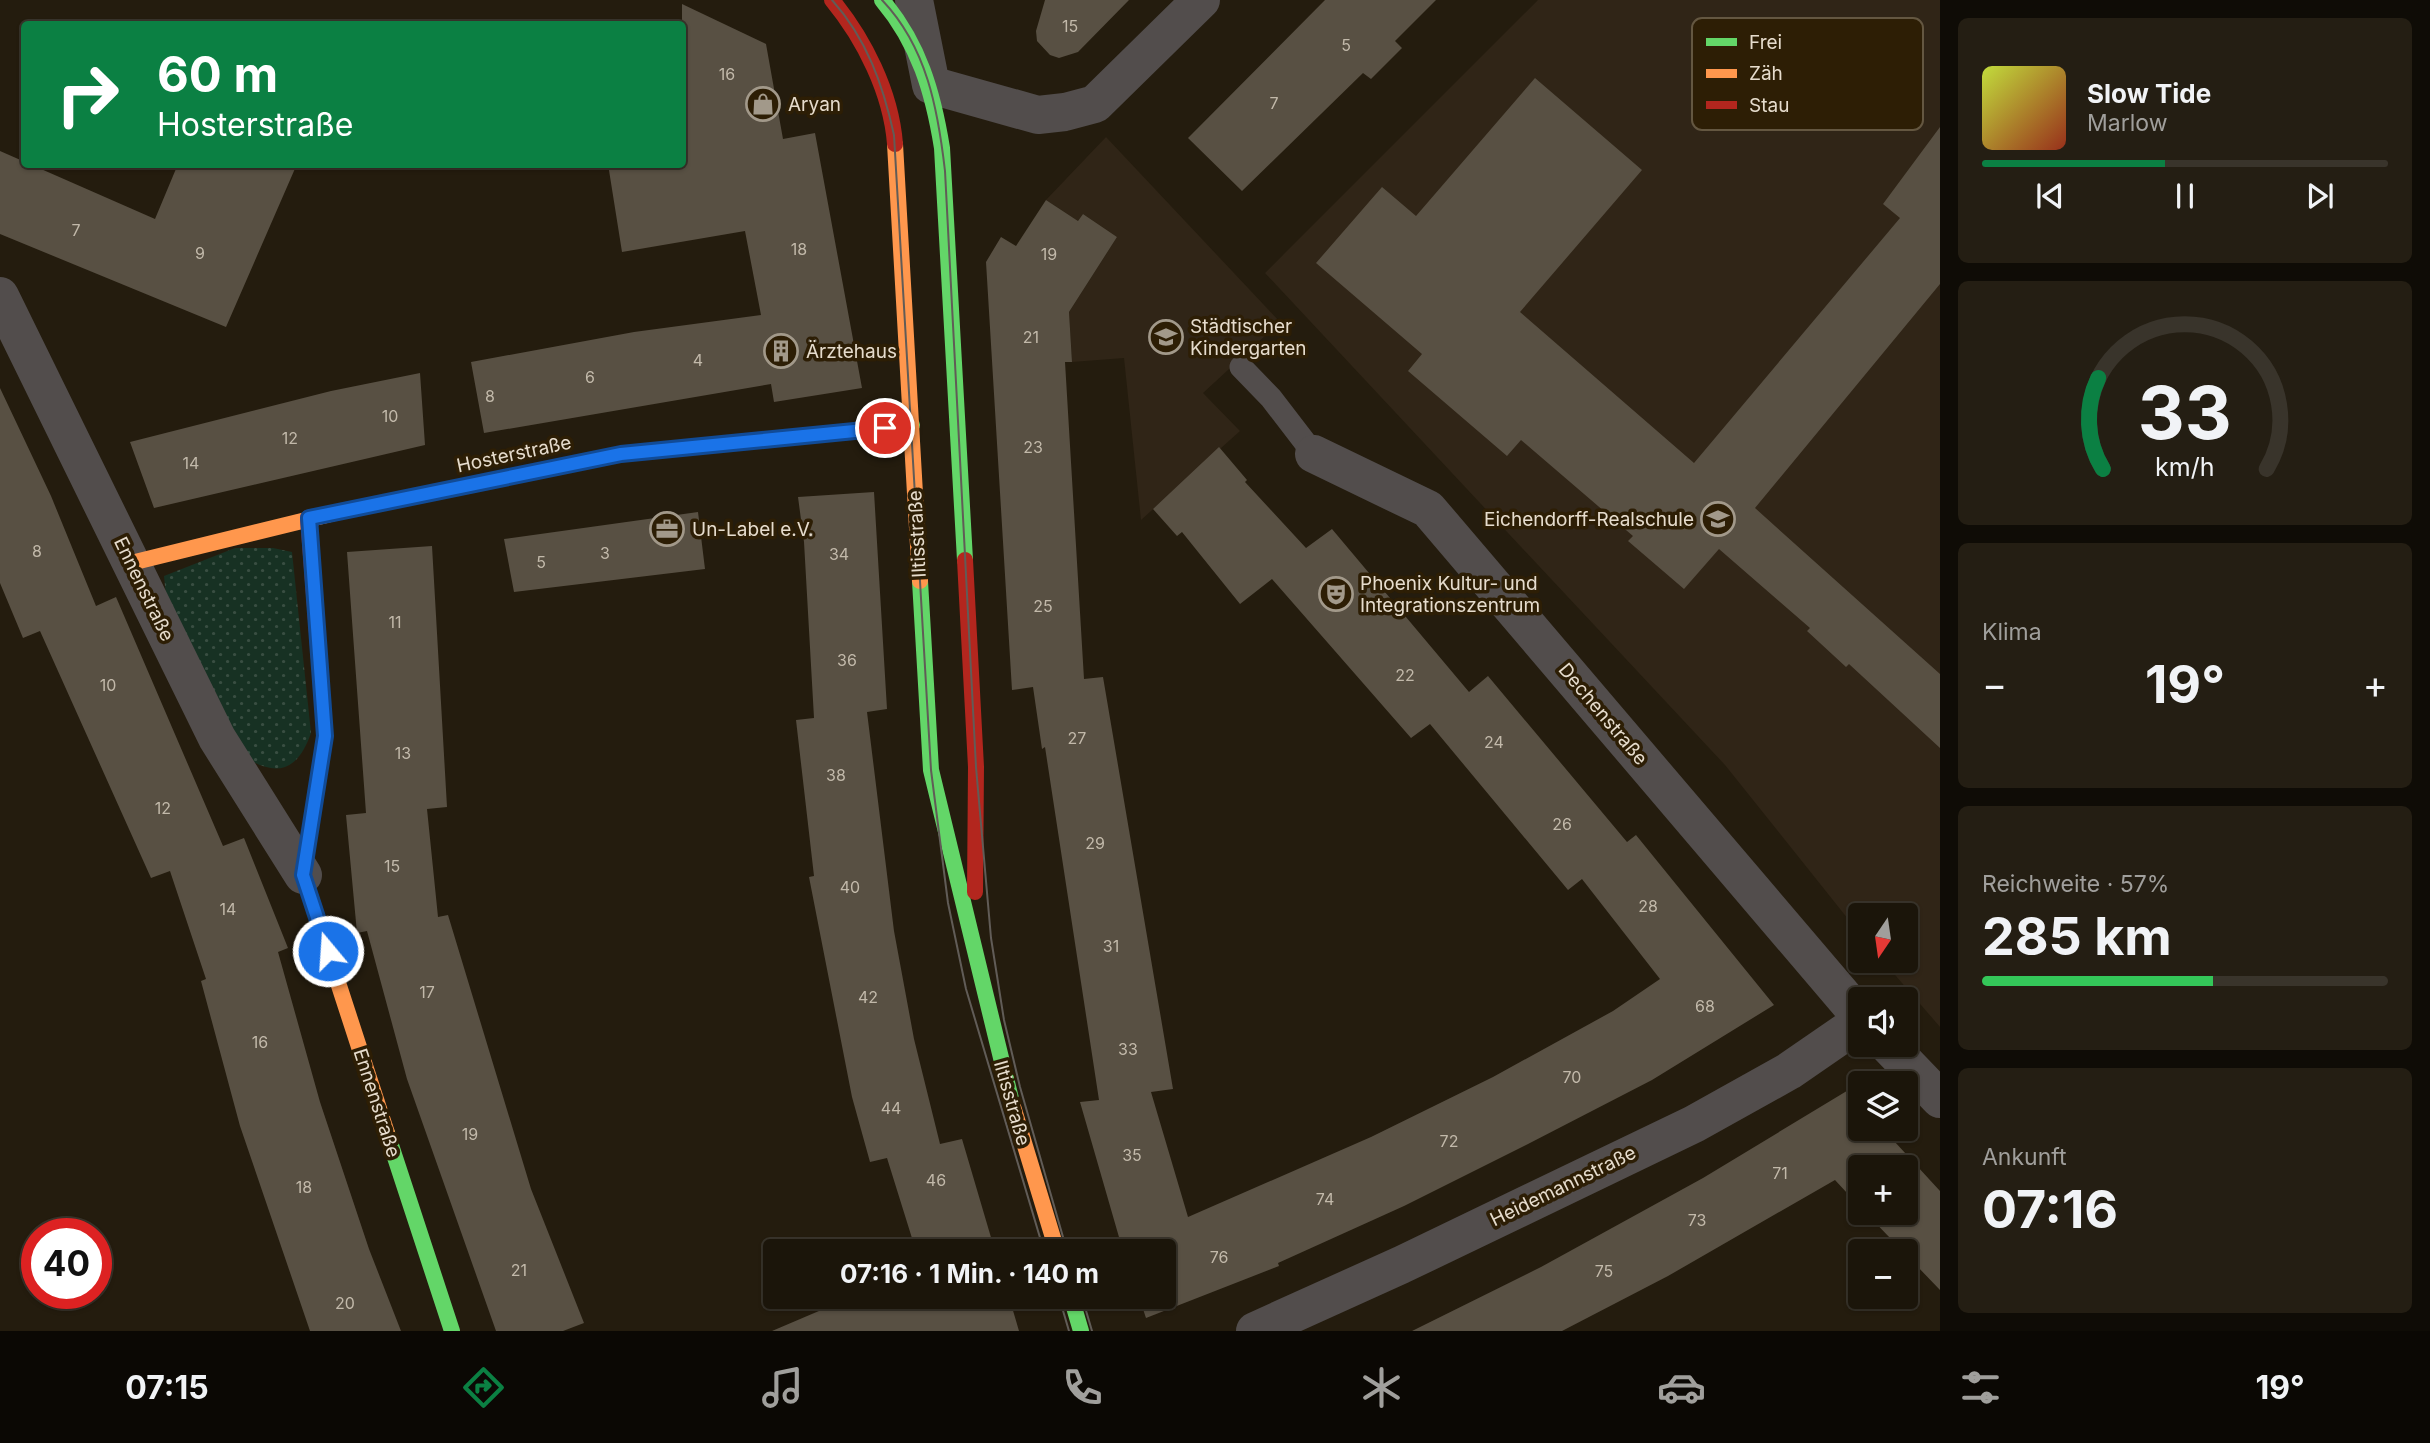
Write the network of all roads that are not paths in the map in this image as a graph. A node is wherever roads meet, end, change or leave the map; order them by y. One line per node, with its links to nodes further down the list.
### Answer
1 (832, 0): 8 (street, Iltisstraße)
2 (882, 0): 5 (street, Iltisstraße)
3 (914, 0): 5 (street, Iltisstraße)
4 (1201, 0): 5 (street)
5 (931, 85): 13 (street, Iltisstraße)
6 (0, 296): 11 (street, Ennenstraße)
7 (1241, 367): 9 (lane)
8 (912, 425): 10 (street, Hosterstraße); 13 (street, Iltisstraße)
9 (1314, 454): 14 (street, Dechenstraße)
10 (309, 518): 11 (street, Hosterstraße); 12 (street, Ennenstraße)
11 (131, 563): 12 (street, Ennenstraße)
12 (303, 875): 20 (street, Ennenstraße)
13 (974, 954): 18 (street, Iltisstraße)
14 (1848, 1002)
15 (1848, 1030): 22 (street, Heidemannstraße)
16 (1900, 1057): 17 (street)
17 (1940, 1099)
18 (1053, 1239)
19 (1075, 1309): 21 (street)
20 (452, 1331)
21 (1081, 1331)
22 (1255, 1331)

